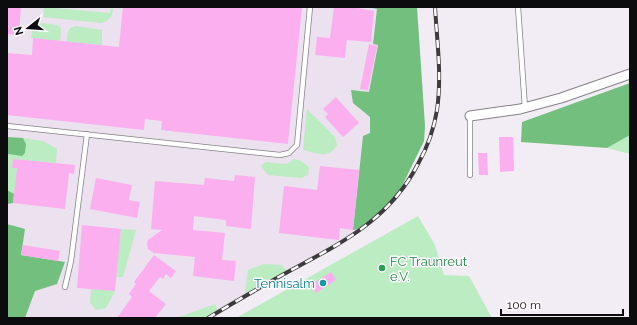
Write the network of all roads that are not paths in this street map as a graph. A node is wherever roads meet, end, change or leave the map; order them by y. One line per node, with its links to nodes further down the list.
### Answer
1 (310, 7): 7 (lane)
2 (518, 7): 4 (lane)
3 (630, 74): 4 (street)
4 (526, 108): 5 (street)
5 (470, 116): 8 (lane)
6 (7, 126): 7 (lane)
7 (87, 134): 9 (lane)
8 (470, 175)
9 (65, 287)

